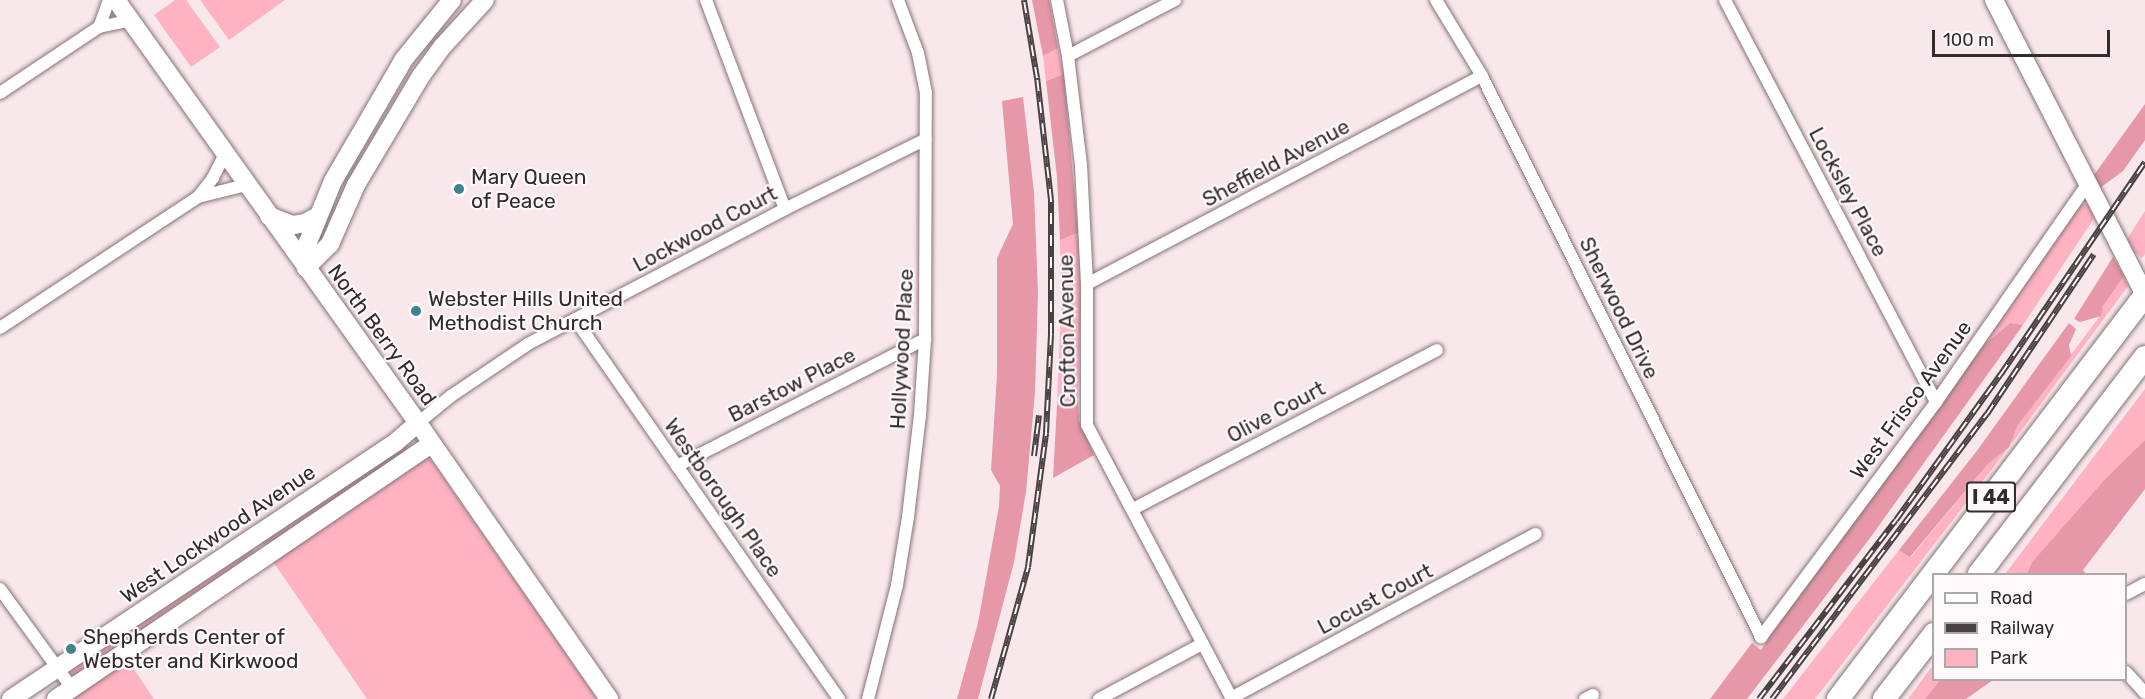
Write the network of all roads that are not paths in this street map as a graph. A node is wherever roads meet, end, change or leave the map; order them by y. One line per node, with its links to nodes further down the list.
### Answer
1 (109, 0): 13 (street)
2 (116, 0): 12 (main road, North Berry Road)
3 (452, 0): 14 (main road)
4 (485, 0): 15 (main road)
5 (706, 0): 26 (street)
6 (898, 0): 20 (street, Hollywood Place)
7 (1057, 0): 16 (street, Crofton Avenue)
8 (1175, 0): 16 (street)
9 (1436, 0): 17 (street, Sherwood Drive)
10 (1725, 0): 37 (street, Locksley Place)
11 (1994, 0): 23 (main road)
12 (131, 20): 13 (street); 22 (main road, North Berry Road)
13 (99, 27): 18 (street)
14 (424, 32): 15 (main road); 19 (main road)
15 (443, 46): 21 (main road)
16 (1068, 56): 30 (street, Crofton Avenue)
17 (1482, 76): 30 (street, Sheffield Avenue); 51 (street, Sherwood Drive)
18 (0, 93)
19 (362, 131): 21 (main road); 28 (main road)
20 (926, 139): 26 (street, Lockwood Court); 34 (street, Hollywood Place)
21 (381, 144): 29 (main road)
22 (225, 154): 24 (main road, North Berry Road); 25 (street)
23 (2088, 183): 31 (main road); 37 (street, West Frisco Avenue)
24 (246, 184): 25 (street); 27 (main road, North Berry Road)
25 (198, 197): 33 (street)
26 (785, 209): 32 (street, Lockwood Court)
27 (269, 216): 28 (main road); 29 (main road, North Berry Road)
28 (318, 216): 29 (main road)
29 (306, 268): 38 (main road, North Berry Road)
30 (1088, 284): 41 (street, Crofton Avenue)
31 (2145, 295): 45 (highway, I 44)
32 (575, 319): 38 (street, Lockwood Court); 40 (street, Westborough Place)
33 (0, 328)
34 (925, 339): 40 (street, Barstow Place); 63 (street, Hollywood Place)
35 (1437, 350): 41 (street, Olive Court)
36 (2145, 357): 46 (highway, I 44)
37 (1936, 402): 51 (street, West Frisco Avenue)
38 (418, 423): 39 (main road, North Berry Road); 43 (main road, West Lockwood Avenue)
39 (431, 444): 44 (main road); 61 (main road, North Berry Road)
40 (677, 466): 62 (street, Westborough Place)
41 (1133, 509): 53 (street, Crofton Avenue)
42 (1536, 534): 58 (street, Locust Court)
43 (251, 539): 44 (main road); 54 (main road, West Lockwood Avenue)
44 (264, 558): 56 (main road)
45 (1934, 573)
46 (1980, 573)
47 (1932, 575): 65 (highway, I 44)
48 (2145, 584): 50 (street)
49 (0, 589): 54 (street)
50 (2127, 593)
51 (1761, 636)
52 (1932, 637): 66 (highway)
53 (1202, 644): 58 (street, Crofton Avenue); 64 (street)
54 (57, 669): 56 (street); 59 (main road, West Lockwood Avenue)
55 (2127, 673): 57 (street)
56 (72, 688): 60 (main road)
57 (2145, 693)
58 (1231, 698)
59 (11, 699)
60 (56, 699)
61 (609, 699)
62 (839, 699)
63 (868, 699)
64 (1099, 699)
65 (1838, 699)
66 (1884, 699)

